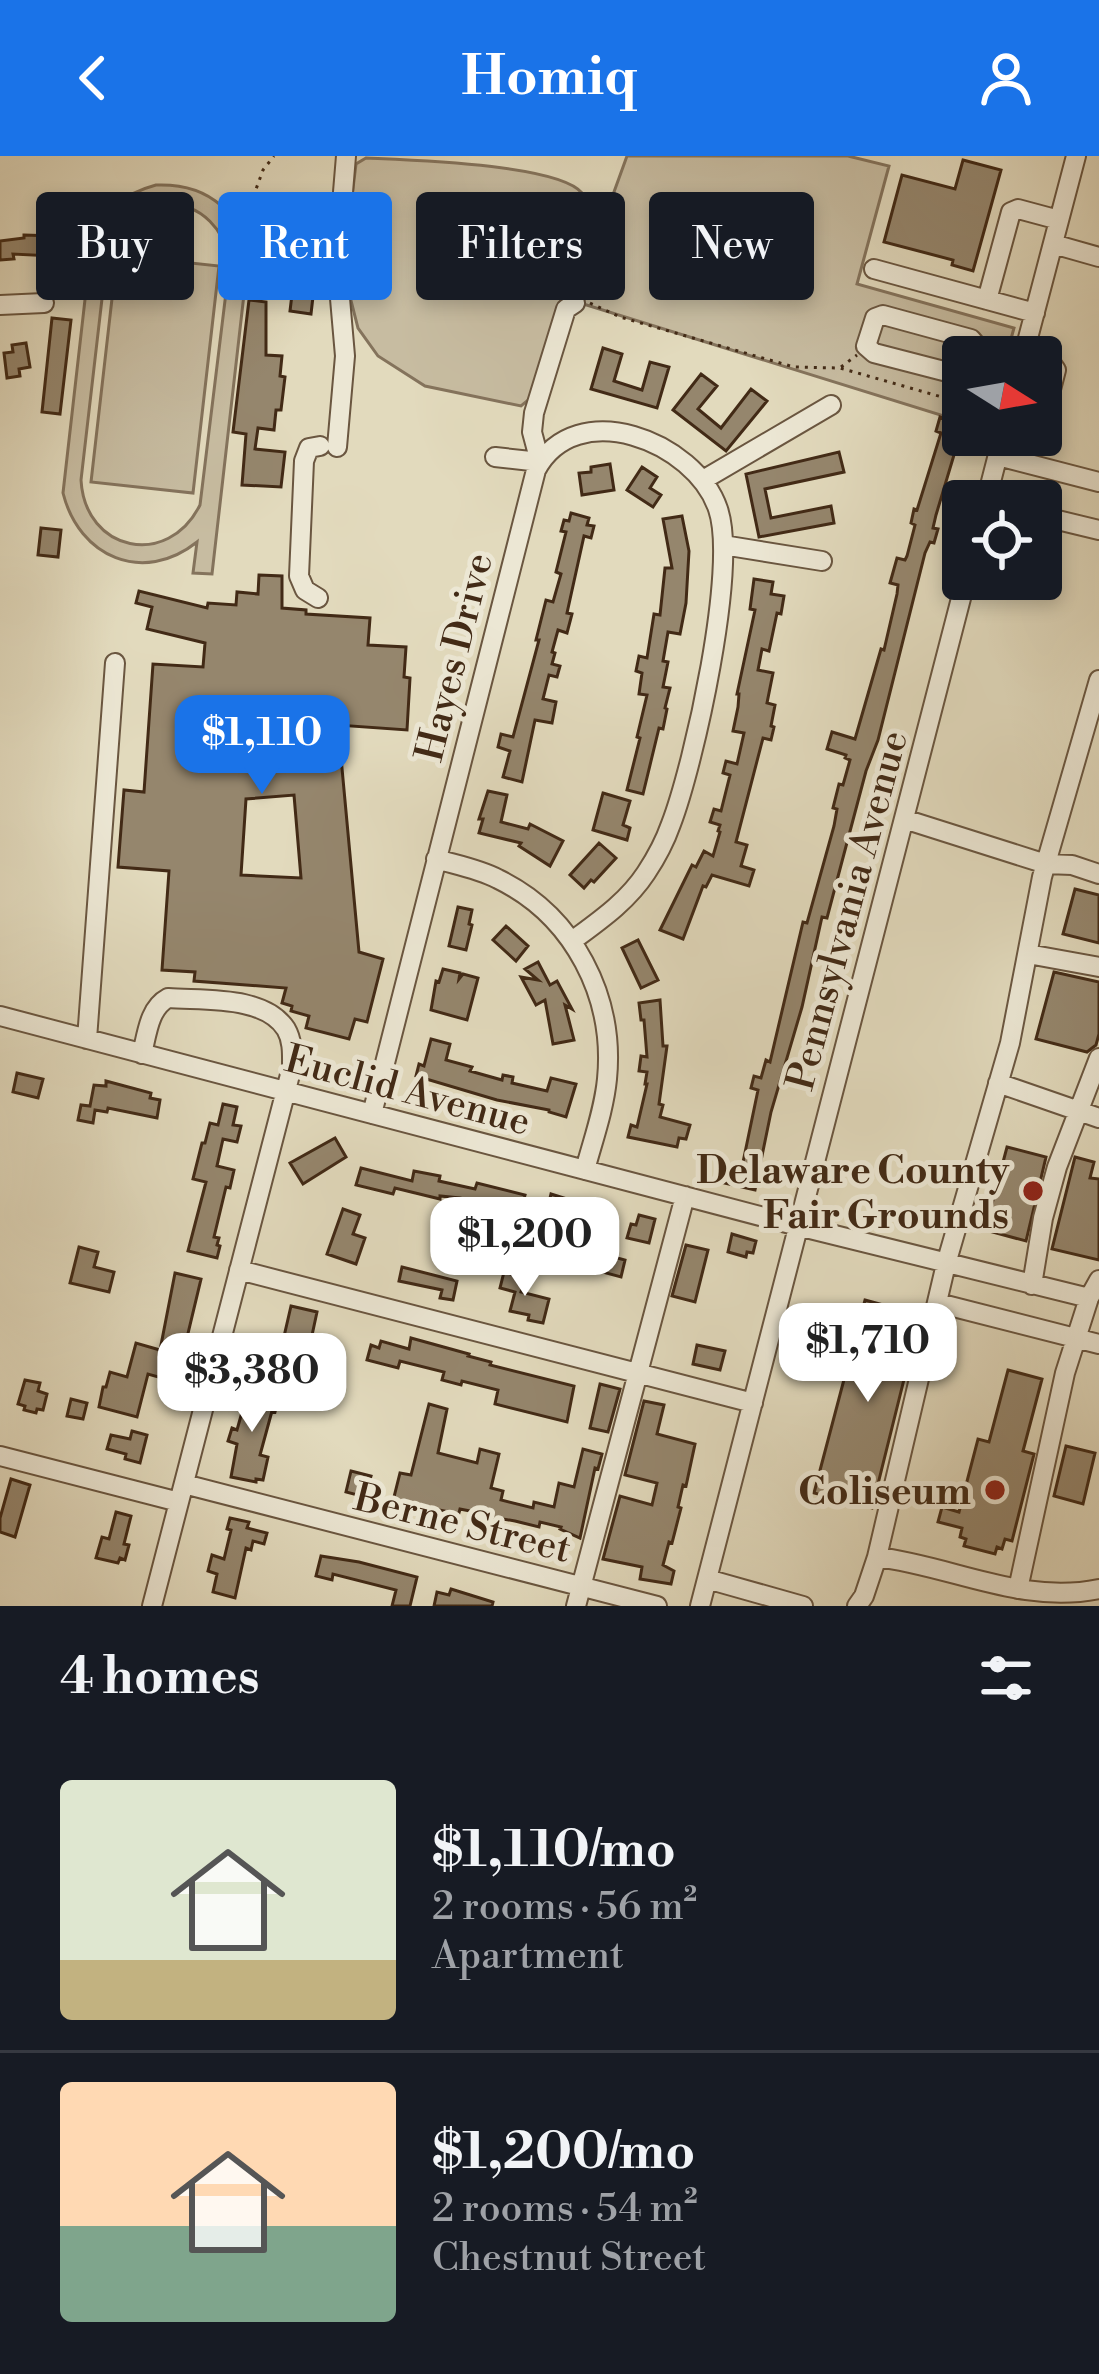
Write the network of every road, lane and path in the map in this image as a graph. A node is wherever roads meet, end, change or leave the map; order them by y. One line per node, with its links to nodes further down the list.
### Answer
1 (274, 156): 4 (path)
2 (346, 156): 31 (street)
3 (1076, 156): 5 (street)
4 (255, 192)
5 (1059, 220): 6 (street); 9 (street)
6 (1053, 244): 7 (street); 13 (street)
7 (1099, 257)
8 (874, 269): 9 (street)
9 (987, 300): 13 (street)
10 (44, 303): 12 (street)
11 (575, 303): 17 (path); 22 (street)
12 (0, 304)
13 (1035, 313): 15 (street)
14 (959, 336): 16 (street)
15 (1029, 336)
16 (942, 371)
17 (942, 397)
18 (831, 405): 24 (street)
19 (998, 456): 23 (street); 25 (street)
20 (1032, 456): 23 (street)
21 (495, 457): 22 (street)
22 (540, 462): 24 (street); 36 (street, Hayes Drive)
23 (1030, 464): 26 (street)
24 (703, 480): 29 (street)
25 (992, 480)
26 (1099, 482)
27 (1062, 521): 28 (street)
28 (1099, 530)
29 (723, 545): 30 (street); 39 (street)
30 (822, 561)
31 (318, 598)
32 (961, 600): 35 (street, Pennsylvania Avenue)
33 (116, 663): 43 (street)
34 (1099, 680): 37 (street)
35 (904, 819): 37 (street); 53 (street, Pennsylvania Avenue)
36 (436, 859): 39 (street); 49 (street, Hayes Drive)
37 (1046, 864): 38 (street); 40 (street)
38 (1099, 874)
39 (572, 941): 51 (street)
40 (1028, 954): 41 (street); 46 (street)
41 (1099, 967)
42 (0, 1016): 43 (street, Euclid Avenue)
43 (87, 1039): 44 (street, Euclid Avenue)
44 (142, 1054): 47 (street, Euclid Avenue); 47 (street)
45 (1099, 1058): 48 (street)
46 (998, 1083): 48 (street); 54 (street)
47 (286, 1091): 49 (street, Euclid Avenue); 55 (street)
48 (1078, 1109): 50 (street); 57 (street)
49 (372, 1114): 51 (street, Euclid Avenue)
50 (1099, 1118)
51 (585, 1170): 52 (street, Euclid Avenue)
52 (685, 1196): 53 (street, Euclid Avenue); 62 (street)
53 (798, 1226): 54 (street, Euclid Avenue); 63 (street, Pennsylvania Avenue)
54 (946, 1264): 57 (street, Euclid Avenue); 59 (street)
55 (239, 1270): 62 (street); 65 (street)
56 (1099, 1280): 58 (street)
57 (1032, 1285): 58 (street, Euclid Avenue)
58 (1088, 1298): 60 (street)
59 (938, 1304): 60 (street); 66 (street)
60 (1076, 1339): 61 (street); 70 (street)
61 (1099, 1344)
62 (638, 1372): 63 (street); 68 (street)
63 (753, 1403): 67 (street, Pennsylvania Avenue)
64 (0, 1456): 65 (street, Berne Street)
65 (181, 1493): 68 (street, Berne Street); 72 (street)
66 (878, 1557): 70 (street); 77 (street)
67 (707, 1580): 75 (street, Pennsylvania Avenue); 76 (street)
68 (581, 1586): 73 (street); 74 (street, Berne Street)
69 (1099, 1588): 71 (street)
70 (1018, 1589): 71 (street)
71 (1054, 1599)
72 (152, 1606)
73 (576, 1606)
74 (657, 1606)
75 (700, 1606)
76 (803, 1606)
77 (857, 1606)

